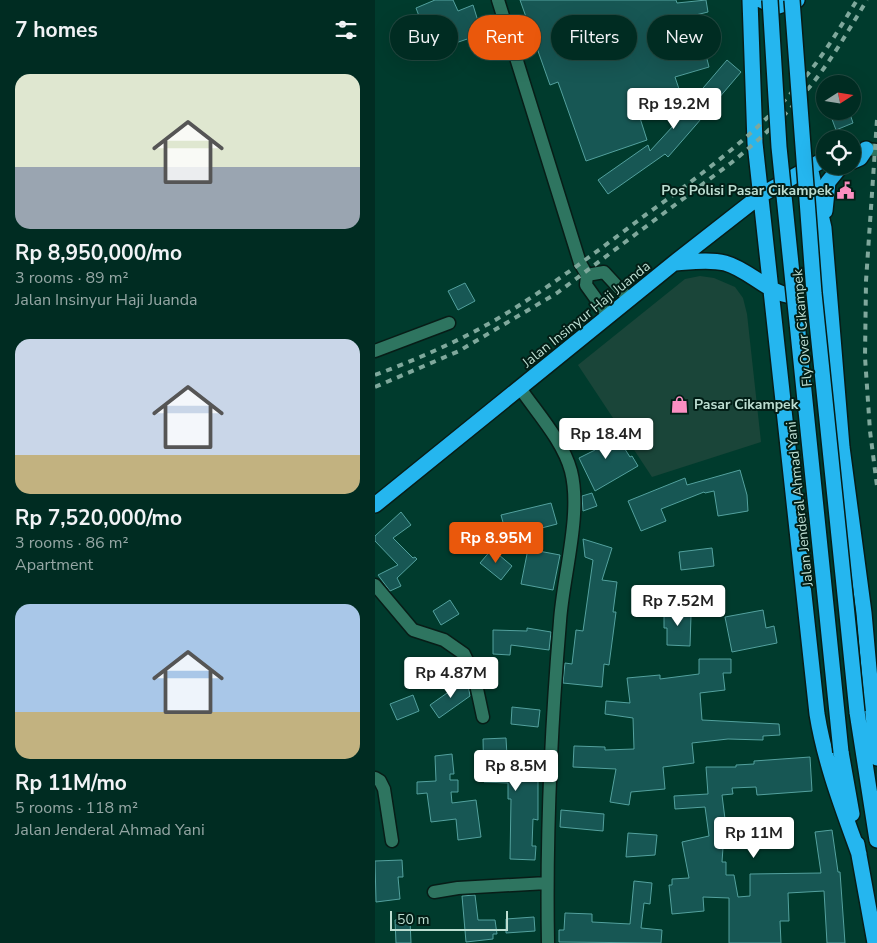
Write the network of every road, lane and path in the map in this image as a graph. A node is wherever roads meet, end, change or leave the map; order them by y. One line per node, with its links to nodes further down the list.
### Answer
1 (498, 0): 14 (street)
2 (750, 0): 10 (highway)
3 (761, 0): 6 (highway)
4 (770, 0): 29 (highway, Jalan Jenderal Ahmad Yani, bridge)
5 (792, 0): 27 (highway, Fly Over Cikampek, bridge)
6 (797, 0)
7 (816, 164): 8 (highway, Jalan Insinyur Haji Juanda)
8 (810, 167): 10 (highway, Jalan Insinyur Haji Juanda); 11 (highway)
9 (834, 175): 11 (highway)
10 (761, 195): 12 (highway, Jalan Insinyur Haji Juanda); 15 (highway)
11 (824, 228): 13 (highway)
12 (674, 263): 15 (highway); 16 (highway, Jalan Insinyur Haji Juanda)
13 (827, 271): 15 (highway); 24 (highway)
14 (587, 275): 16 (street); 17 (street)
15 (772, 290): 29 (highway)
16 (630, 300): 17 (highway, Jalan Insinyur Haji Juanda)
17 (609, 317): 20 (highway, Jalan Insinyur Haji Juanda)
18 (449, 323): 19 (street)
19 (375, 351)
20 (520, 388): 21 (highway, Jalan Insinyur Haji Juanda); 30 (street)
21 (375, 506)
22 (375, 585): 23 (street)
23 (483, 717)
24 (877, 754): 25 (highway)
25 (877, 758)
26 (375, 778): 28 (street)
27 (877, 840)
28 (392, 841)
29 (859, 854): 33 (highway, Jalan Jenderal Ahmad Yani)
30 (547, 883): 31 (street); 32 (street)
31 (434, 892)
32 (548, 943)
33 (875, 943)

